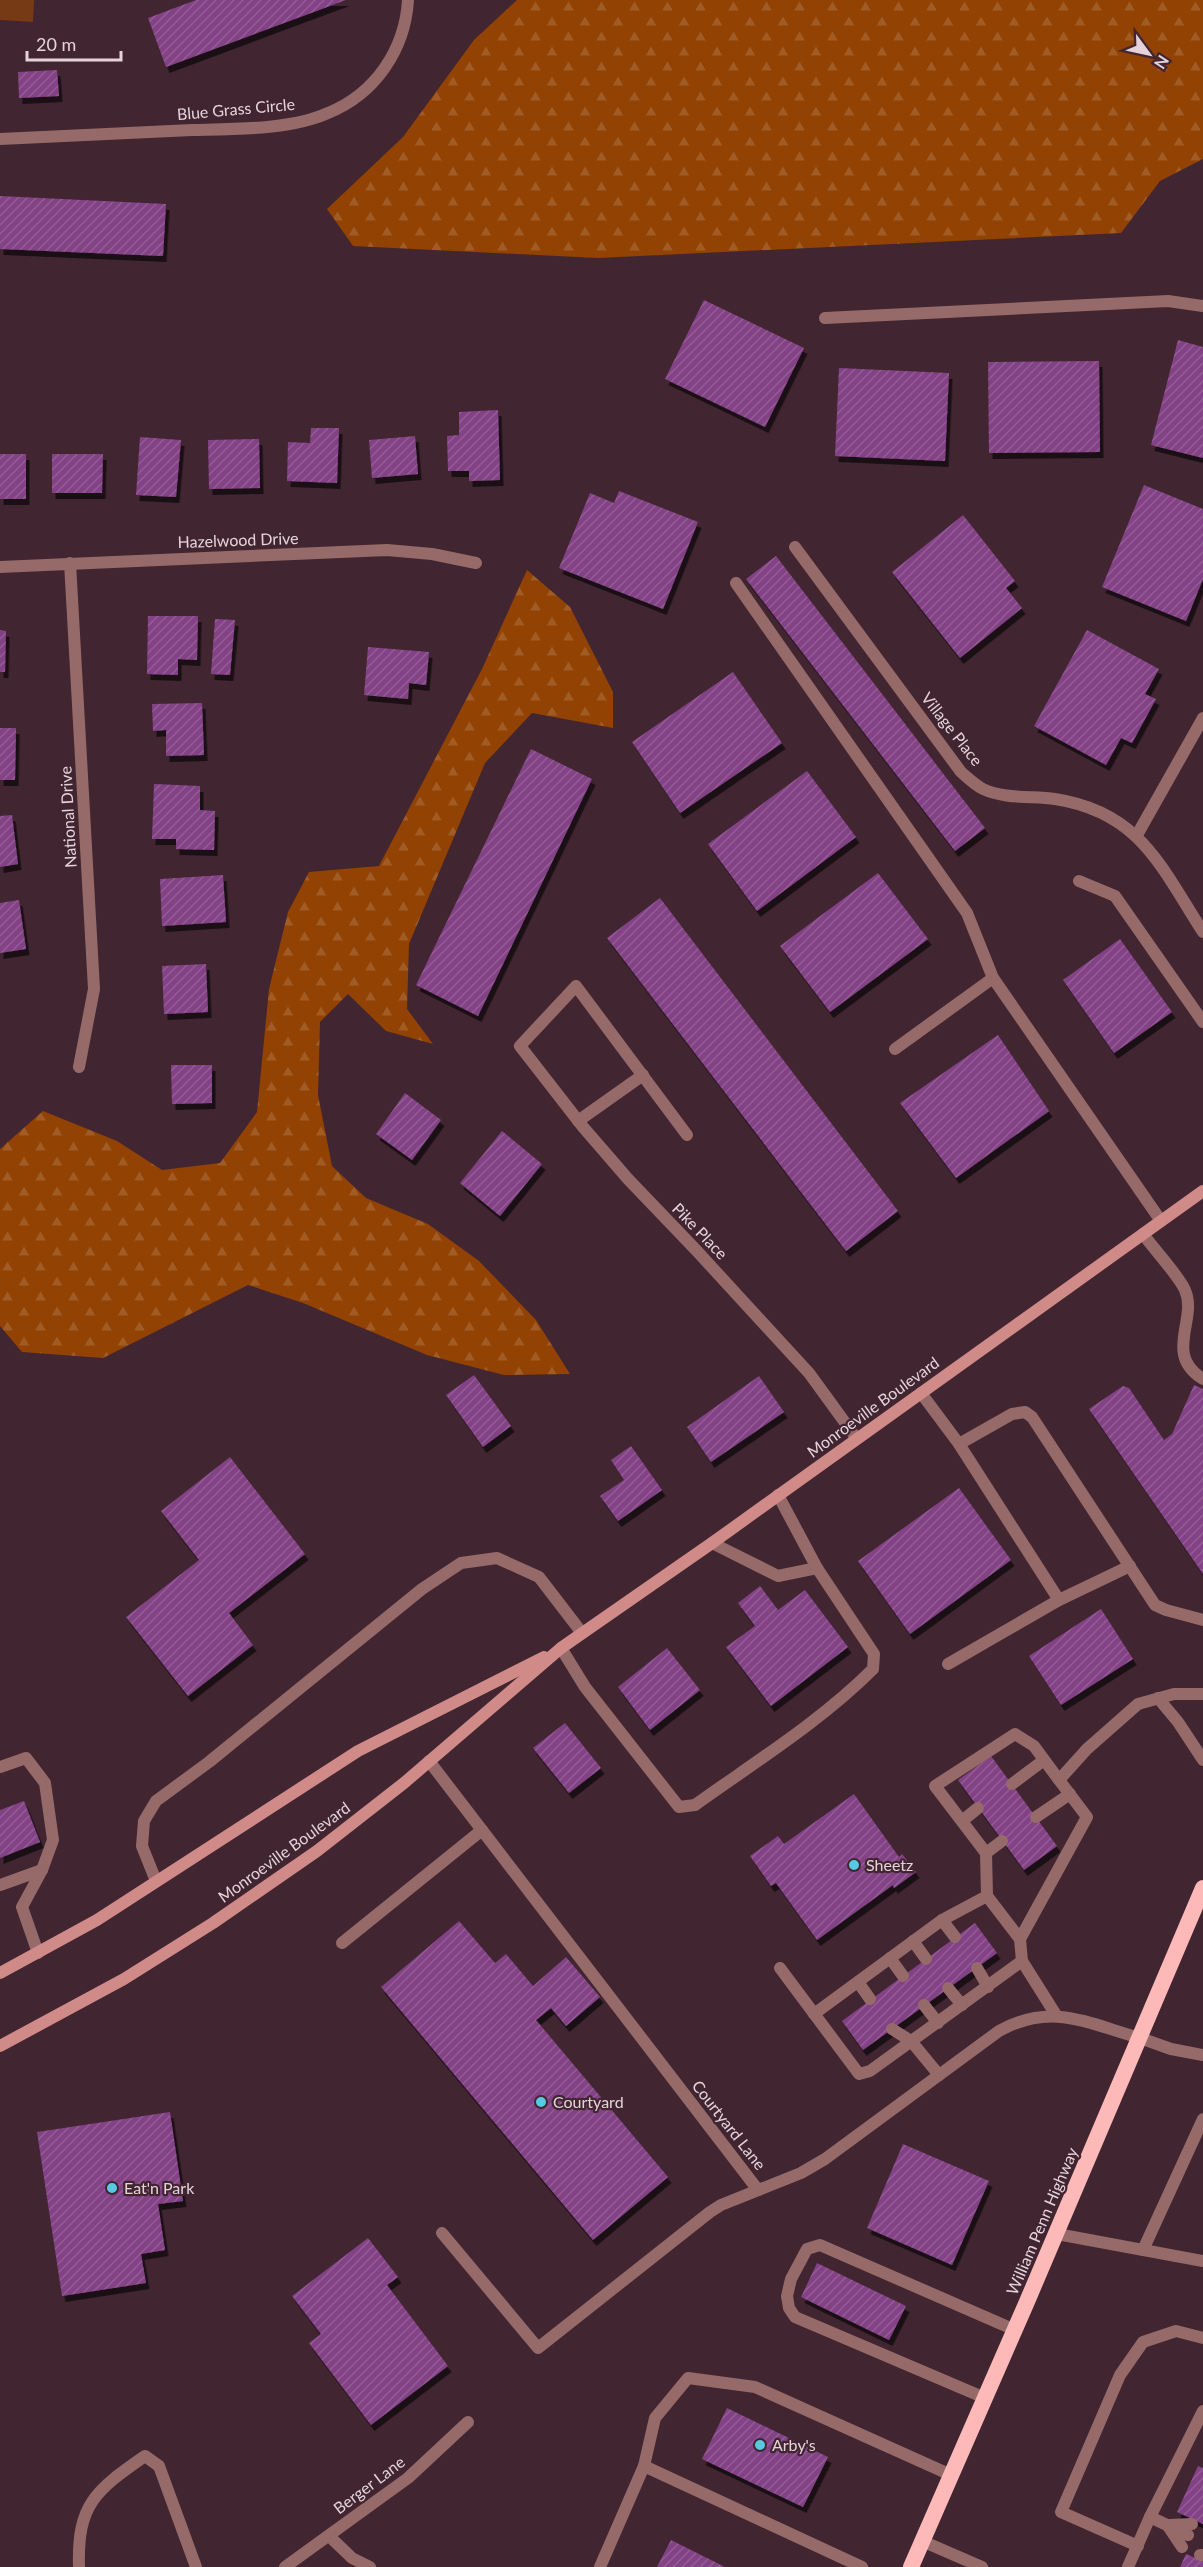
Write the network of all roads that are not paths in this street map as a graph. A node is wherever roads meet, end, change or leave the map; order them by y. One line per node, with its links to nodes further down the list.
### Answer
1 (408, 0): 2 (street, Blue Grass Circle)
2 (0, 139)
3 (1203, 306): 4 (street)
4 (825, 318)
5 (795, 547): 11 (street, Village Place)
6 (70, 562): 7 (street, Hazelwood Drive); 8 (street, Hazelwood Drive); 17 (street, National Drive)
7 (476, 563)
8 (0, 567)
9 (736, 584): 14 (street)
10 (1203, 718): 11 (street)
11 (1137, 835): 13 (street, Village Place)
12 (1079, 881): 15 (street)
13 (1203, 932)
14 (993, 978): 16 (street); 22 (street)
15 (1203, 1022)
16 (895, 1049)
17 (79, 1067)
18 (643, 1075): 19 (street); 19 (street, Pike Place); 20 (street)
19 (578, 1121): 26 (street, Pike Place)
20 (687, 1135)
21 (1203, 1191): 22 (main road, Monroeville Boulevard)
22 (1161, 1221): 23 (main road, Monroeville Boulevard)
23 (1143, 1234): 24 (street); 25 (main road, Monroeville Boulevard)
24 (1203, 1379)
25 (921, 1393): 26 (main road, Monroeville Boulevard); 27 (street)
26 (857, 1439): 28 (main road, Monroeville Boulevard)
27 (959, 1444): 30 (street); 32 (street)
28 (778, 1495): 29 (main road, Monroeville Boulevard); 31 (street)
29 (712, 1543): 31 (street); 34 (main road, Monroeville Boulevard)
30 (1130, 1566): 32 (street); 33 (street)
31 (817, 1568): 35 (street)
32 (1059, 1600): 36 (street)
33 (1203, 1620)
34 (582, 1633): 35 (main road, Monroeville Boulevard); 53 (street)
35 (561, 1648): 41 (main road, Monroeville Boulevard); 53 (main road, Monroeville Boulevard)
36 (948, 1664)
37 (1203, 1694): 38 (street)
38 (1158, 1698): 40 (street); 43 (street)
39 (1044, 1760): 43 (street); 44 (street); 48 (street)
40 (1203, 1760)
41 (429, 1761): 49 (street, Courtyard Lane); 82 (main road, Monroeville Boulevard)
42 (0, 1767): 52 (street)
43 (1059, 1780): 45 (street)
44 (1012, 1784)
45 (1070, 1794): 47 (street); 59 (street)
46 (978, 1808): 48 (street)
47 (1036, 1817)
48 (962, 1821): 51 (street)
49 (482, 1830): 61 (street); 86 (street, Courtyard Lane)
50 (1002, 1841): 51 (street)
51 (986, 1853): 56 (street)
52 (42, 1870): 54 (street); 62 (street)
53 (156, 1881): 62 (main road, Monroeville Boulevard)
54 (0, 1885)
55 (1203, 1888): 80 (highway, William Penn Highway)
56 (987, 1896): 57 (street); 59 (street)
57 (942, 1920): 58 (street); 60 (street)
58 (955, 1937)
59 (1020, 1940): 65 (street)
60 (913, 1941): 63 (street); 64 (street)
61 (342, 1943)
62 (38, 1953): 68 (main road, Monroeville Boulevard)
63 (890, 1958): 69 (street); 70 (street)
64 (926, 1959)
65 (1022, 1962): 71 (street); 77 (street)
66 (780, 1968): 76 (street)
67 (977, 1968): 71 (street)
68 (0, 1973)
69 (903, 1976)
70 (858, 1982): 73 (street); 76 (street)
71 (988, 1987): 74 (street)
72 (948, 1988): 74 (street)
73 (870, 2000)
74 (962, 2005): 78 (street)
75 (924, 2006): 78 (street)
76 (814, 2014): 81 (street)
77 (1056, 2015): 80 (street, Courtyard Lane); 84 (street, Courtyard Lane)
78 (938, 2022): 81 (street)
79 (892, 2029): 81 (street)
80 (1140, 2038): 83 (street, Courtyard Lane); 88 (highway, William Penn Highway)
81 (911, 2041): 84 (street)
82 (0, 2046)
83 (1203, 2055)
84 (939, 2075): 86 (street, Courtyard Lane)
85 (1203, 2119): 89 (street)
86 (758, 2190): 87 (street)
87 (442, 2233)
88 (1057, 2234): 89 (street); 91 (highway, William Penn Highway)
89 (1143, 2250): 90 (street)
90 (1203, 2261)
91 (1015, 2330): 93 (highway, William Penn Highway); 93 (street)
92 (1203, 2338): 102 (street)
93 (985, 2398): 97 (highway, William Penn Highway)
94 (1203, 2411): 98 (street)
95 (468, 2422): 100 (street, Berger Lane)
96 (644, 2466): 97 (street); 107 (street); 108 (street)
97 (951, 2475): 101 (highway, William Penn Highway)
98 (1150, 2517): 99 (street); 102 (street)
99 (1168, 2525): 99 (street)
100 (329, 2536): 105 (street, Berger Lane); 106 (street)
101 (922, 2541): 109 (highway, William Penn Highway); 110 (street)
102 (1138, 2546): 111 (street)
103 (79, 2567): 104 (street)
104 (196, 2567)
105 (285, 2567)
106 (370, 2567)
107 (600, 2567)
108 (862, 2567)
109 (911, 2567)
110 (982, 2567)
111 (1128, 2567)

